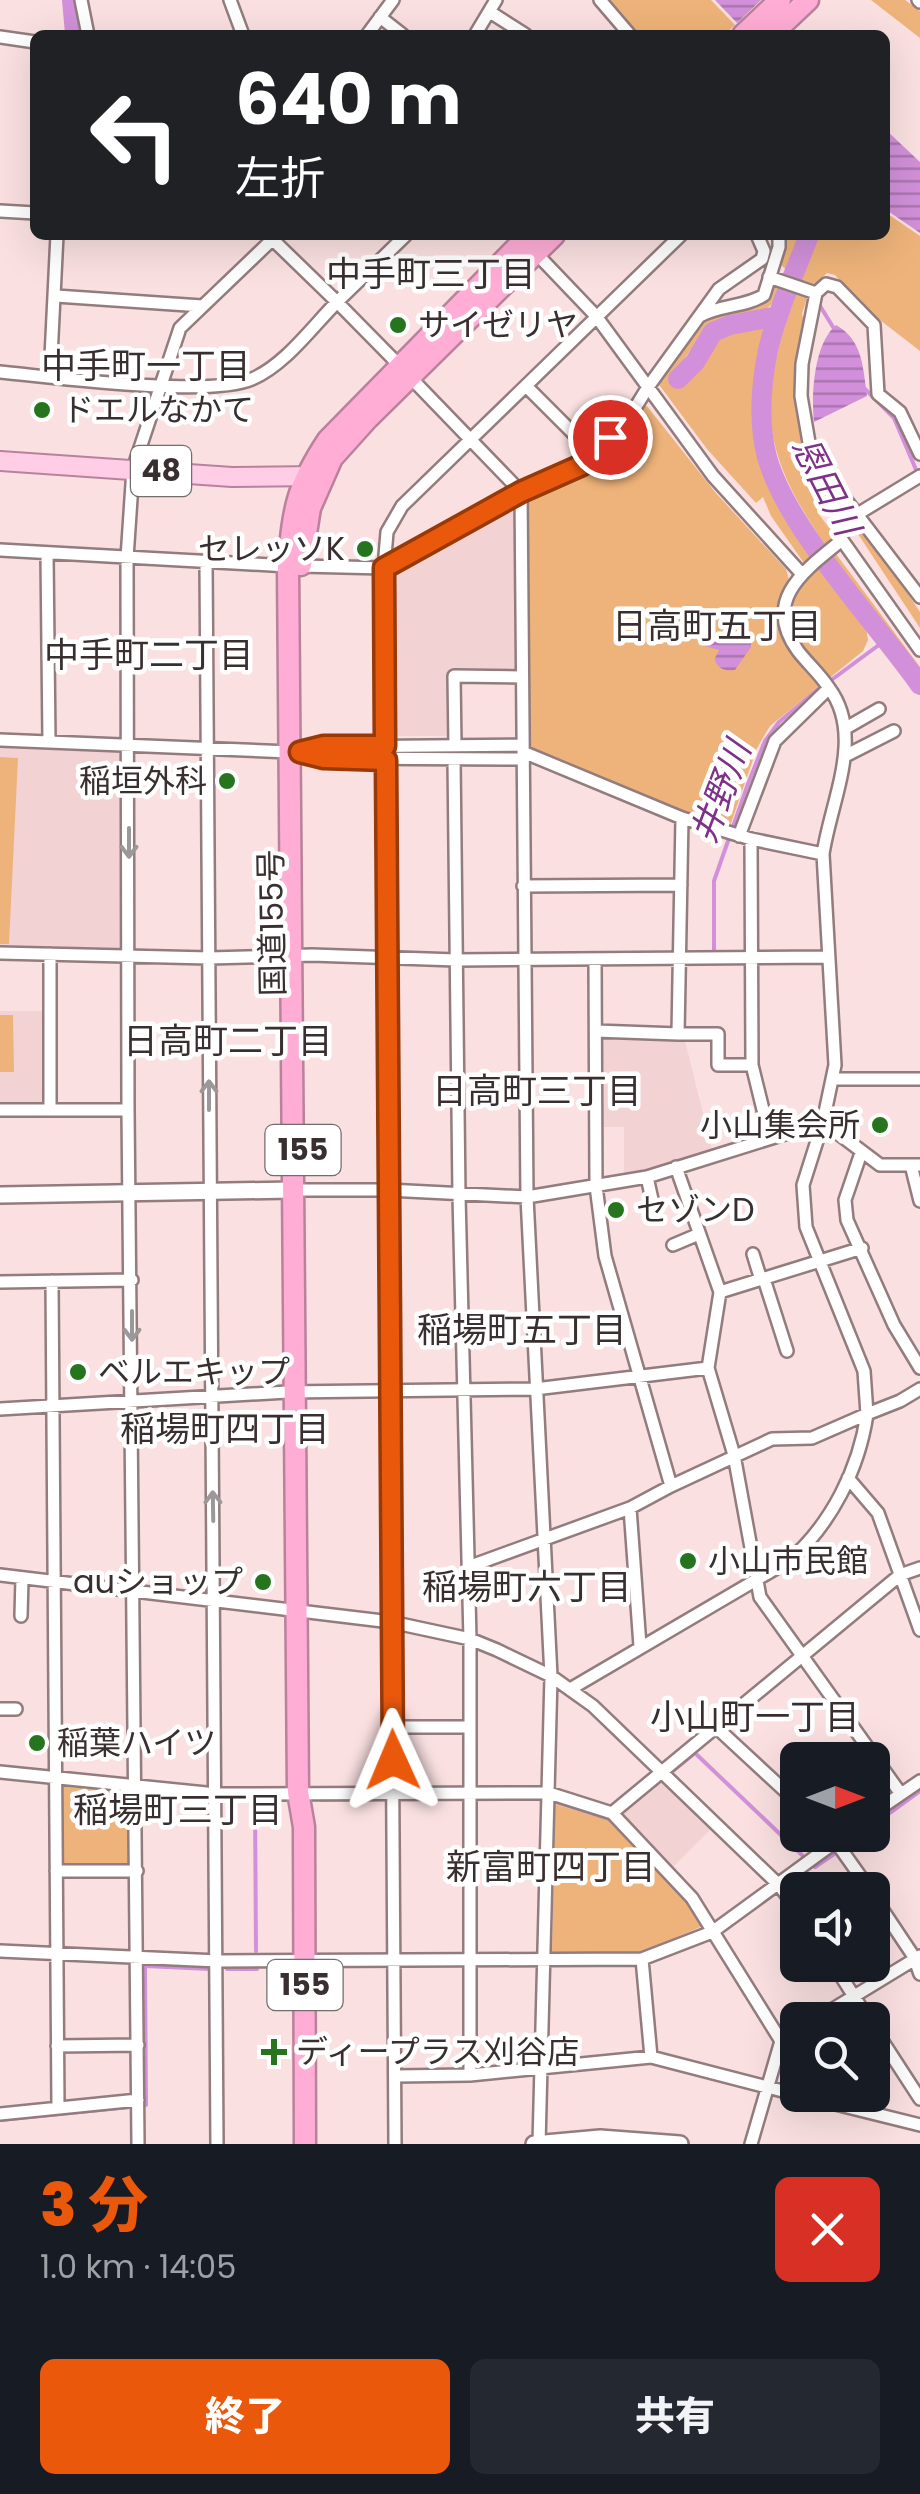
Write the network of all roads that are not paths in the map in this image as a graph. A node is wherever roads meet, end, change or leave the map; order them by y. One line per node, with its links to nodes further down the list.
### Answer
1 (81, 0): 9 (street)
2 (230, 0): 10 (street)
3 (393, 0): 8 (street)
4 (600, 0): 15 (street)
5 (780, 0): 16 (highway)
6 (808, 0): 17 (highway)
7 (492, 6): 13 (street); 14 (street)
8 (380, 18): 11 (street); 12 (street)
9 (87, 30)
10 (241, 30)
11 (371, 30)
12 (396, 30)
13 (477, 30)
14 (520, 30)
15 (621, 30)
16 (748, 30)
17 (775, 30)
18 (0, 37): 19 (street)
19 (30, 41)
20 (0, 211): 21 (street)
21 (30, 213)
22 (57, 240): 32 (street)
23 (268, 240): 34 (street)
24 (276, 240): 33 (street)
25 (401, 240): 33 (street)
26 (676, 240): 35 (street)
27 (759, 240): 36 (street)
28 (779, 240): 30 (street)
29 (527, 241): 35 (street); 37 (highway, 国道155号 / 155)
30 (769, 277): 31 (street); 36 (street)
31 (816, 293): 45 (street); 51 (street)
32 (56, 296): 34 (street); 39 (street)
33 (337, 302): 37 (street); 40 (street)
34 (202, 306): 40 (street)
35 (596, 316): 41 (street); 42 (street)
36 (698, 317): 42 (street)
37 (405, 371): 43 (street); 48 (highway, 国道155号 / 155)
38 (0, 372): 39 (street)
39 (50, 376): 40 (street)
40 (162, 384): 47 (street)
41 (526, 386): 43 (street); 44 (street)
42 (648, 387): 44 (street); 58 (street)
43 (470, 439): 50 (street); 57 (street)
44 (594, 453): 50 (street)
45 (920, 454)
46 (0, 461): 47 (main road, 48)
47 (133, 469): 48 (main road, 48); 54 (street)
48 (314, 476): 56 (highway, 国道155号 / 155)
49 (917, 477): 51 (street)
50 (521, 492): 57 (street); 61 (street)
51 (856, 515): 59 (street)
52 (0, 550): 53 (street)
53 (47, 554): 54 (street); 67 (street)
54 (127, 558): 55 (street); 68 (street)
55 (206, 562): 56 (street); 69 (street)
56 (294, 566): 57 (street); 70 (highway, 国道155号 / 155)
57 (384, 568): 72 (street)
58 (804, 570): 60 (street); 62 (street)
59 (920, 597)
60 (920, 650)
61 (522, 677): 71 (street); 73 (street)
62 (827, 685): 64 (street); 76 (street)
63 (879, 710): 64 (street)
64 (846, 728): 74 (street)
65 (894, 730): 74 (street)
66 (0, 740): 67 (street)
67 (49, 742): 68 (street)
68 (128, 746): 69 (street); 85 (street, one-way to 85)
69 (208, 749): 70 (street); 86 (street)
70 (295, 752): 72 (street); 83 (highway, 国道155号 / 155)
71 (523, 752): 73 (street); 75 (street); 78 (street)
72 (385, 753): 73 (street); 82 (street)
73 (454, 753): 91 (street)
74 (845, 756): 77 (street)
75 (682, 818): 76 (street); 79 (street)
76 (738, 836): 77 (street); 87 (street)
77 (823, 854): 84 (street)
78 (523, 886): 79 (street); 88 (street)
79 (681, 886): 90 (street)
80 (0, 953): 81 (street)
81 (50, 954): 85 (street); 98 (street)
82 (387, 955): 83 (street); 91 (street); 108 (street)
83 (297, 957): 86 (street); 107 (highway, 国道155号 / 155)
84 (828, 957): 87 (street); 96 (street)
85 (129, 958): 86 (street); 99 (street)
86 (209, 958): 109 (street, one-way to 86)
87 (751, 958): 90 (street); 94 (street)
88 (524, 959): 89 (street); 91 (street); 113 (street)
89 (595, 959): 90 (street); 92 (street)
90 (679, 959): 93 (street)
91 (456, 960): 112 (street)
92 (596, 1031): 93 (street); 106 (street)
93 (678, 1034): 94 (street)
94 (752, 1065): 101 (street)
95 (920, 1079): 96 (street)
96 (834, 1080): 100 (street)
97 (0, 1110): 98 (street)
98 (50, 1110): 99 (street)
99 (128, 1110): 110 (street)
100 (824, 1122): 101 (street); 102 (street); 120 (street)
101 (770, 1138): 104 (street)
102 (860, 1153): 103 (street); 118 (street)
103 (916, 1165): 114 (street)
104 (676, 1167): 105 (street); 116 (street)
105 (647, 1177): 106 (street); 115 (street)
106 (596, 1186): 113 (street); 129 (street)
107 (298, 1190): 108 (street); 109 (street); 134 (highway, 国道155号 / 155)
108 (388, 1190): 112 (street); 132 (street)
109 (209, 1193): 110 (street); 135 (street)
110 (131, 1194): 111 (street); 121 (street)
111 (0, 1195)
112 (458, 1196): 113 (street); 133 (street)
113 (527, 1197): 130 (street)
114 (920, 1202)
115 (655, 1213)
116 (699, 1234): 117 (street); 125 (street)
117 (674, 1246)
118 (862, 1248): 120 (street); 128 (street)
119 (753, 1254): 122 (street)
120 (819, 1264): 122 (street); 139 (street)
121 (132, 1280): 123 (street); 136 (street, one-way to 136)
122 (763, 1280): 125 (street); 126 (street)
123 (52, 1281): 124 (street); 137 (street)
124 (0, 1282)
125 (720, 1292): 127 (street)
126 (787, 1351)
127 (708, 1368): 129 (street); 140 (street)
128 (920, 1368)
129 (639, 1378): 130 (street); 142 (street)
130 (536, 1389): 133 (street); 144 (street)
131 (920, 1389): 139 (street)
132 (390, 1391): 133 (street); 134 (street); 156 (street)
133 (463, 1391): 145 (street)
134 (300, 1392): 135 (street); 154 (highway, 国道155号 / 155)
135 (212, 1396): 136 (street); 153 (street, one-way to 135)
136 (132, 1403): 137 (street); 152 (street)
137 (53, 1406): 138 (street); 151 (street)
138 (0, 1409)
139 (867, 1414): 140 (street); 141 (street)
140 (734, 1455): 142 (street); 150 (street)
141 (848, 1478): 148 (street); 150 (street)
142 (671, 1486): 143 (street)
143 (630, 1508): 144 (street); 159 (street)
144 (544, 1540): 145 (street); 161 (street)
145 (468, 1567): 158 (street)
146 (920, 1568): 148 (street)
147 (0, 1575): 149 (street)
148 (900, 1575): 157 (street); 160 (street)
149 (22, 1578): 151 (street); 155 (street)
150 (755, 1580): 159 (street); 160 (street)
151 (55, 1582): 152 (street); 170 (street)
152 (134, 1594): 153 (street); 172 (street)
153 (214, 1603): 154 (street); 178 (street)
154 (302, 1612): 156 (street); 174 (highway, 国道155号 / 155)
155 (22, 1616)
156 (391, 1622): 158 (street); 165 (street)
157 (920, 1630)
158 (470, 1640): 161 (street); 166 (street)
159 (640, 1646): 162 (street)
160 (802, 1657): 167 (street); 179 (street)
161 (552, 1676): 162 (street); 177 (street)
162 (572, 1688): 169 (street)
163 (0, 1709): 164 (street)
164 (16, 1709)
165 (392, 1727): 166 (street); 175 (street)
166 (470, 1728): 176 (street)
167 (717, 1728): 169 (street); 173 (street)
168 (0, 1772): 170 (street)
169 (662, 1772): 181 (street); 185 (street)
170 (56, 1778): 172 (street); 183 (street)
171 (920, 1781): 179 (street)
172 (135, 1786): 178 (street); 184 (street)
173 (780, 1787)
174 (304, 1793): 175 (street); 178 (street); 195 (highway, 国道155号 / 155)
175 (394, 1793): 176 (street); 193 (street)
176 (470, 1793): 177 (street); 196 (street)
177 (549, 1793): 181 (street); 197 (street)
178 (216, 1794): 198 (street)
179 (901, 1794): 180 (street)
180 (890, 1802)
181 (612, 1813): 188 (street)
182 (819, 1852): 185 (street)
183 (56, 1871): 184 (street); 190 (street)
184 (137, 1872): 192 (street)
185 (778, 1884): 186 (street); 188 (street)
186 (780, 1887)
187 (890, 1919): 191 (street)
188 (712, 1932): 194 (street); 204 (street)
189 (0, 1952): 190 (street)
190 (57, 1954): 192 (street); 206 (street)
191 (917, 1957): 199 (street); 201 (street)
192 (136, 1958): 198 (street); 205 (street)
193 (395, 1958): 195 (street); 196 (street); 211 (street)
194 (642, 1958): 197 (street); 208 (street)
195 (305, 1960): 198 (street); 223 (highway, 国道155号 / 155)
196 (469, 1960): 197 (street); 210 (street)
197 (543, 1960): 209 (street)
198 (218, 1961): 222 (street)
199 (920, 1974)
200 (845, 1982): 201 (street)
201 (854, 1996): 202 (street); 203 (street)
202 (844, 2002)
203 (858, 2002)
204 (780, 2041): 212 (street)
205 (138, 2045): 206 (street); 215 (street)
206 (57, 2046): 216 (street)
207 (890, 2052): 214 (street)
208 (651, 2057): 209 (street); 212 (street)
209 (540, 2068): 210 (street); 225 (street)
210 (470, 2075): 211 (street)
211 (396, 2076): 224 (street)
212 (768, 2087): 213 (street); 227 (street)
213 (780, 2090)
214 (920, 2099)
215 (138, 2100): 216 (street); 221 (street)
216 (58, 2108): 218 (street)
217 (867, 2112): 219 (street)
218 (0, 2114)
219 (920, 2125)
220 (601, 2141): 225 (street); 226 (street)
221 (138, 2144)
222 (218, 2144)
223 (305, 2144)
224 (395, 2144)
225 (545, 2144)
226 (680, 2144)
227 (751, 2144)

